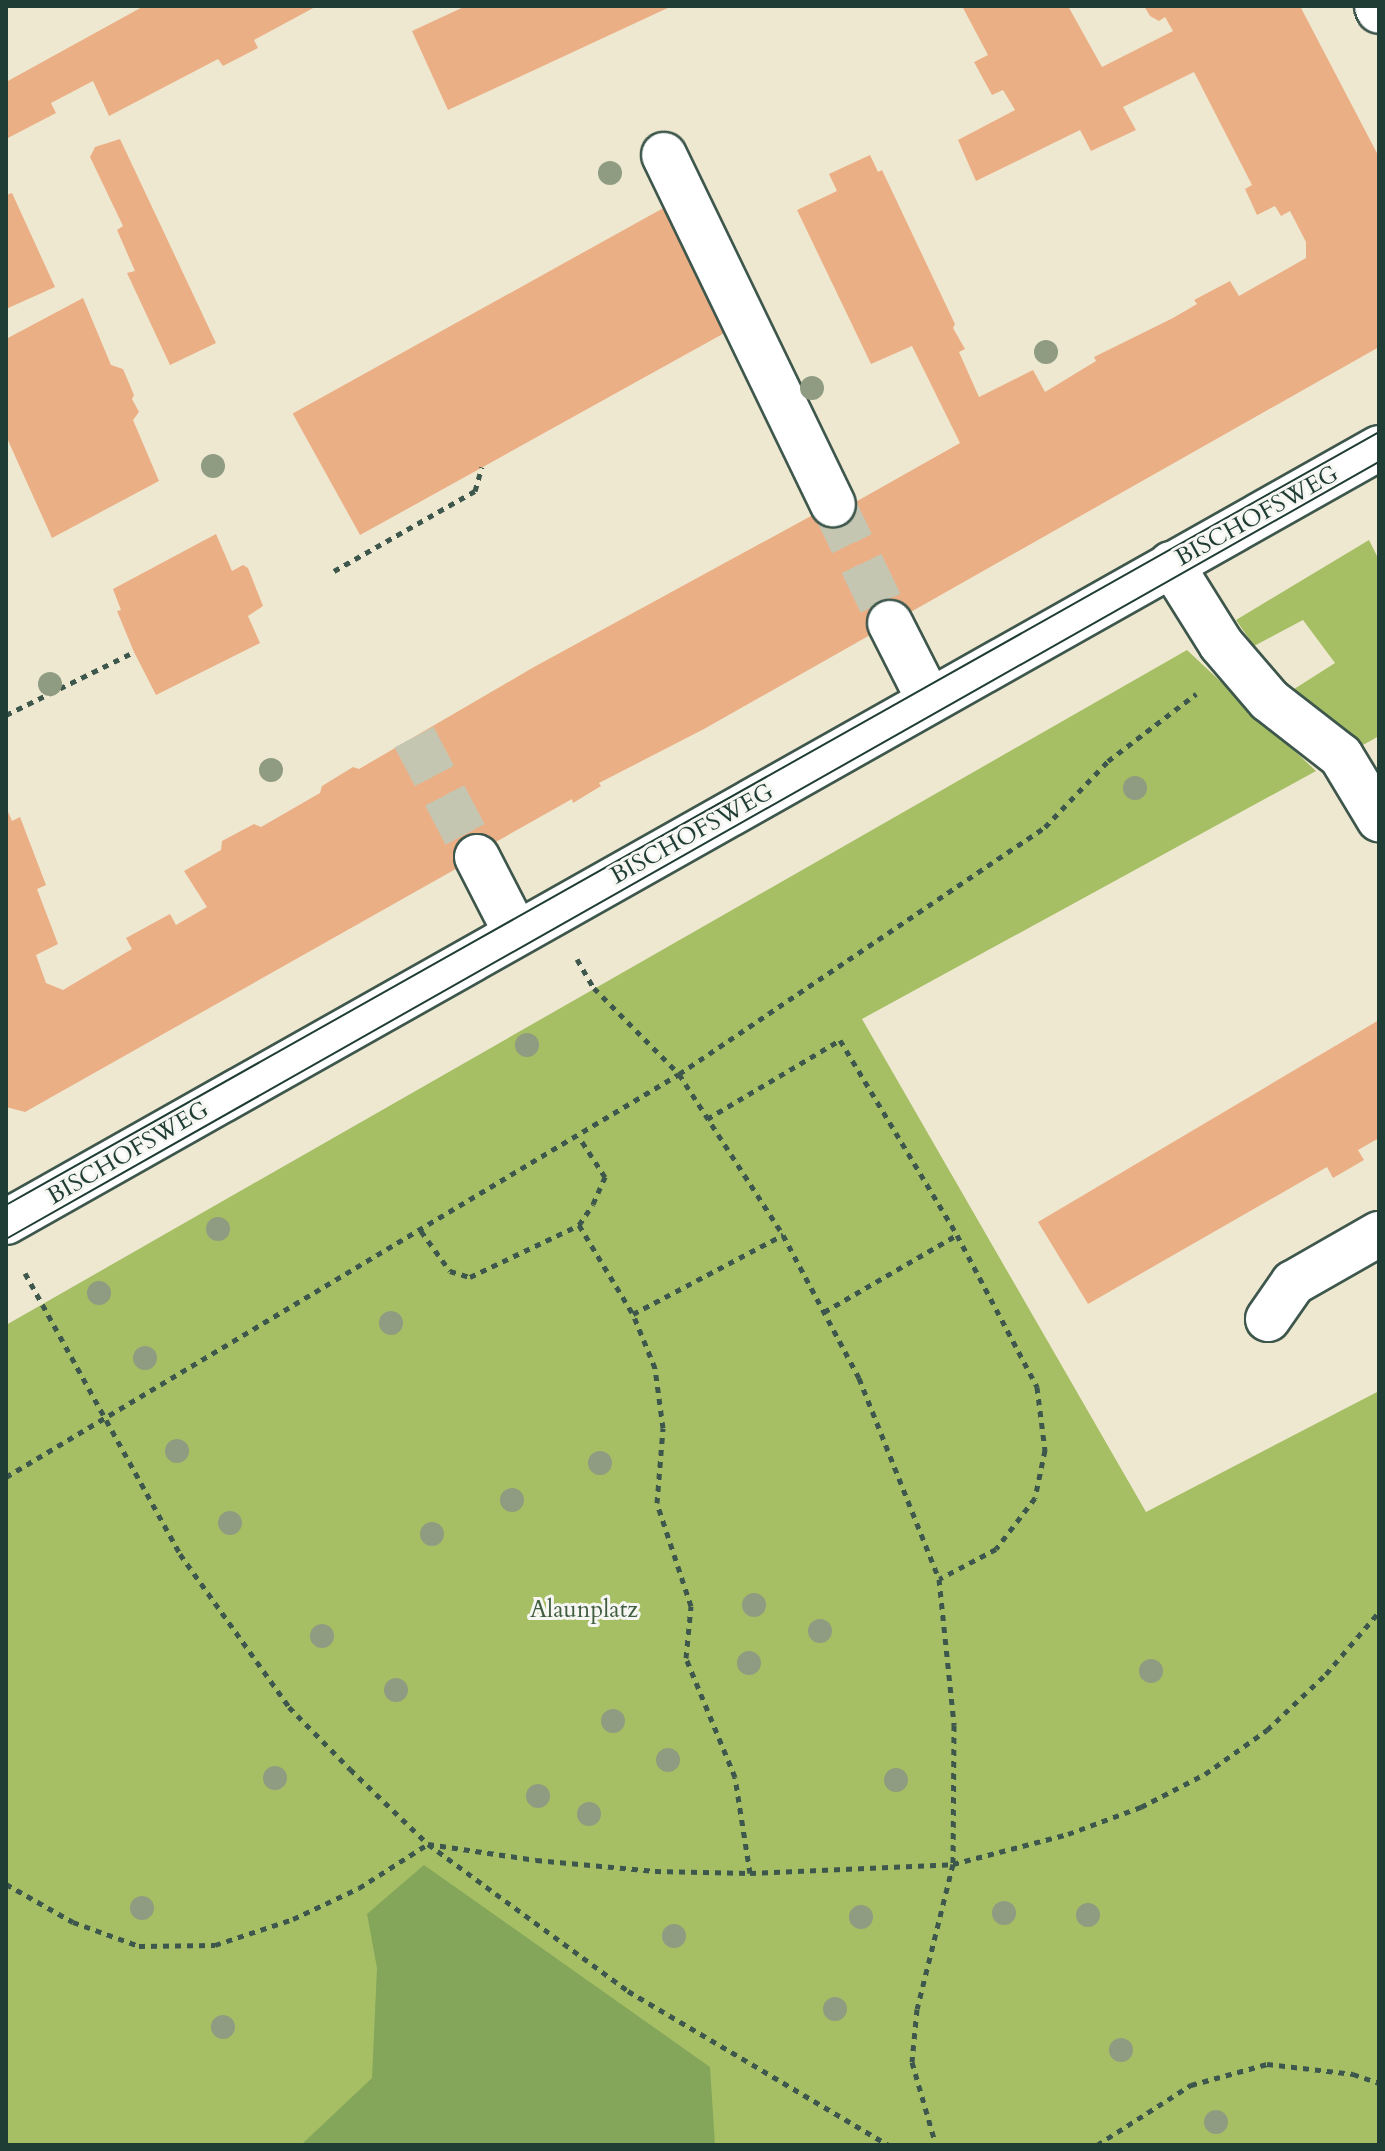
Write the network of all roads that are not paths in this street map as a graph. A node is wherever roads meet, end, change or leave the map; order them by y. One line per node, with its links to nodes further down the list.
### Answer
1 (664, 155): 3 (street)
2 (1379, 448): 4 (street, BISCHOFSWEG)
3 (833, 504)
4 (1171, 564): 6 (street, BISCHOFSWEG); 7 (street)
5 (890, 623): 6 (street)
6 (929, 700): 9 (street, BISCHOFSWEG)
7 (1379, 819)
8 (477, 857): 9 (street)
9 (516, 933): 11 (street, BISCHOFSWEG)
10 (1379, 1234): 12 (street)
11 (12, 1242)
12 (1268, 1319)

